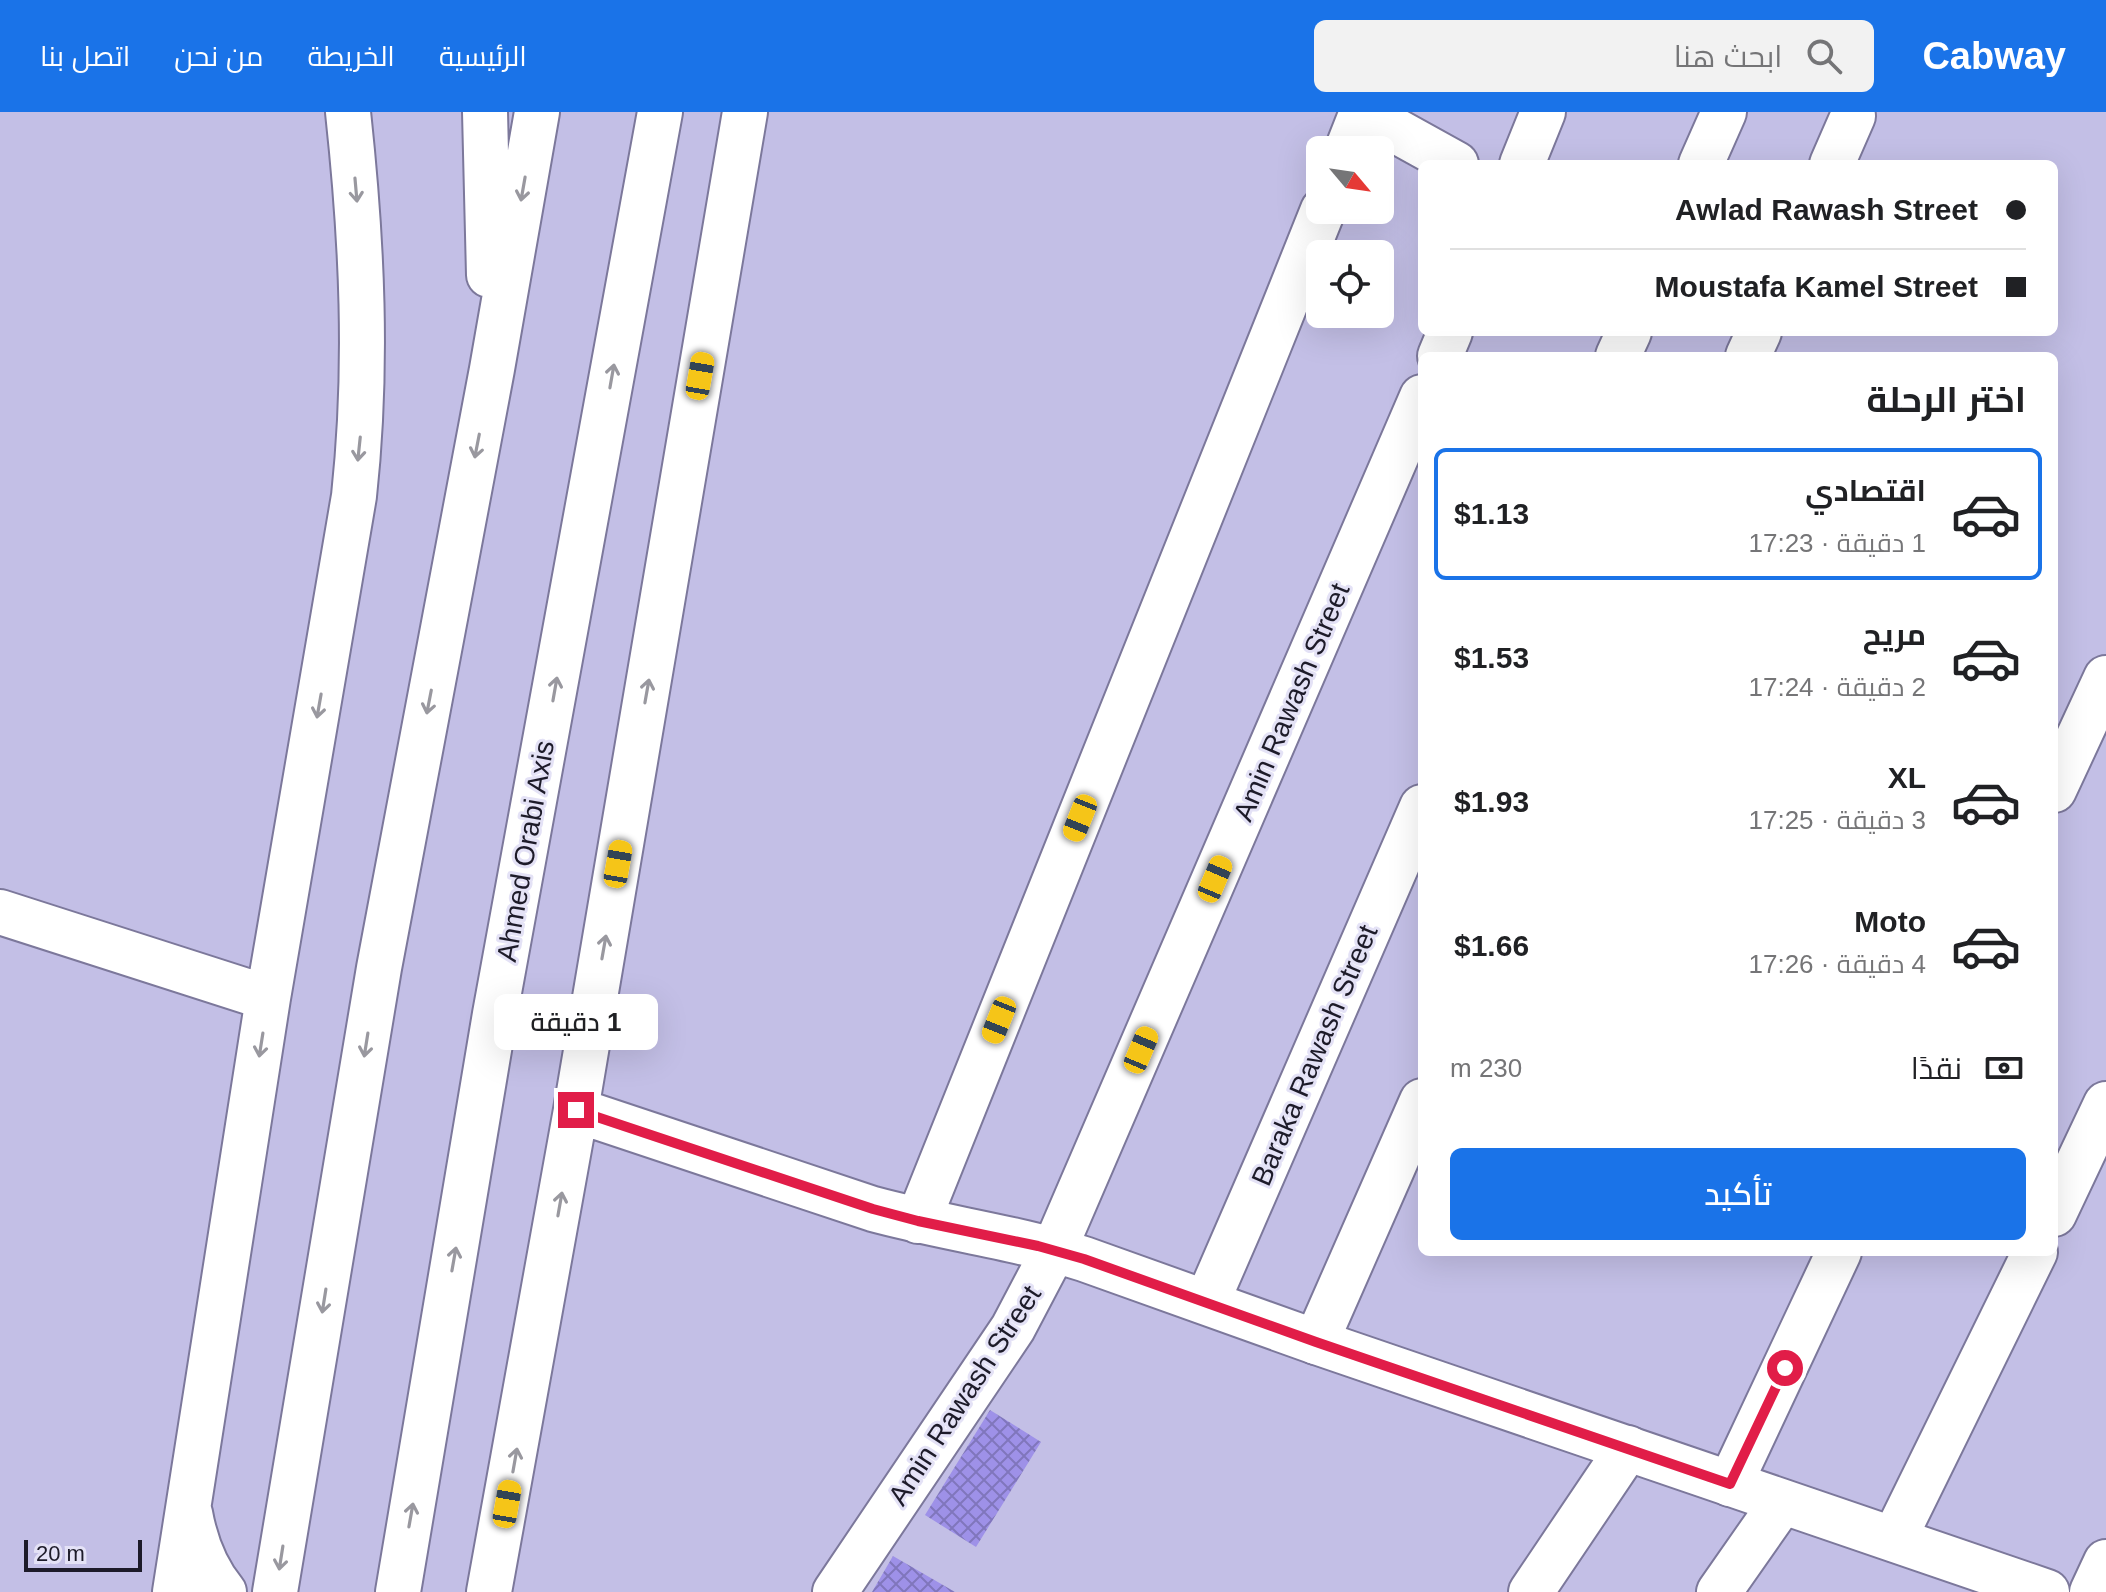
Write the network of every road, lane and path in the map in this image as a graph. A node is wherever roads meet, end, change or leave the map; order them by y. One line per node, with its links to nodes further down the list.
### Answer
1 (348, 112): 22 (main road, one-way to 22)
2 (485, 112): 16 (main road)
3 (537, 112): 16 (main road, one-way to 16)
4 (660, 112): 43 (main road, Ahmed Orabi Axis, one-way to 4)
5 (745, 112): 24 (main road, one-way to 5)
6 (1362, 112): 10 (main road); 11 (main road)
7 (1543, 112): 12 (main road)
8 (1724, 112): 13 (main road)
9 (1853, 116): 14 (main road)
10 (1353, 136)
11 (1449, 160)
12 (1524, 160)
13 (1703, 160)
14 (1834, 160)
15 (1317, 224): 27 (main road)
16 (492, 369): 42 (main road, one-way to 42)
17 (1418, 406): 28 (main road, Amin Rawash Street)
18 (2106, 678): 19 (main road)
19 (2058, 781)
20 (1418, 816): 31 (main road, Baraka Rawash Street)
21 (0, 912): 22 (main road)
22 (268, 998): 36 (main road, one-way to 36)
23 (2106, 1104): 26 (main road)
24 (576, 1110): 27 (main road); 39 (main road, one-way to 24)
25 (1418, 1110): 32 (main road)
26 (2058, 1199)
27 (918, 1221): 28 (main road)
28 (1054, 1250): 31 (main road); 44 (main road, Amin Rawash Street)
29 (1837, 1256): 34 (main road)
30 (2033, 1256): 37 (main road)
31 (1207, 1302): 32 (main road)
32 (1316, 1342): 33 (main road)
33 (1628, 1448): 34 (main road); 45 (main road)
34 (1730, 1484): 35 (main road)
35 (1782, 1502): 37 (main road); 46 (main road)
36 (188, 1506): 40 (main road); 41 (main road)
37 (1894, 1539): 47 (main road)
38 (2106, 1562): 48 (main road)
39 (488, 1583)
40 (175, 1592)
41 (224, 1592)
42 (275, 1592)
43 (398, 1592)
44 (835, 1592)
45 (1531, 1592)
46 (1719, 1592)
47 (2047, 1592)
48 (2092, 1592)

